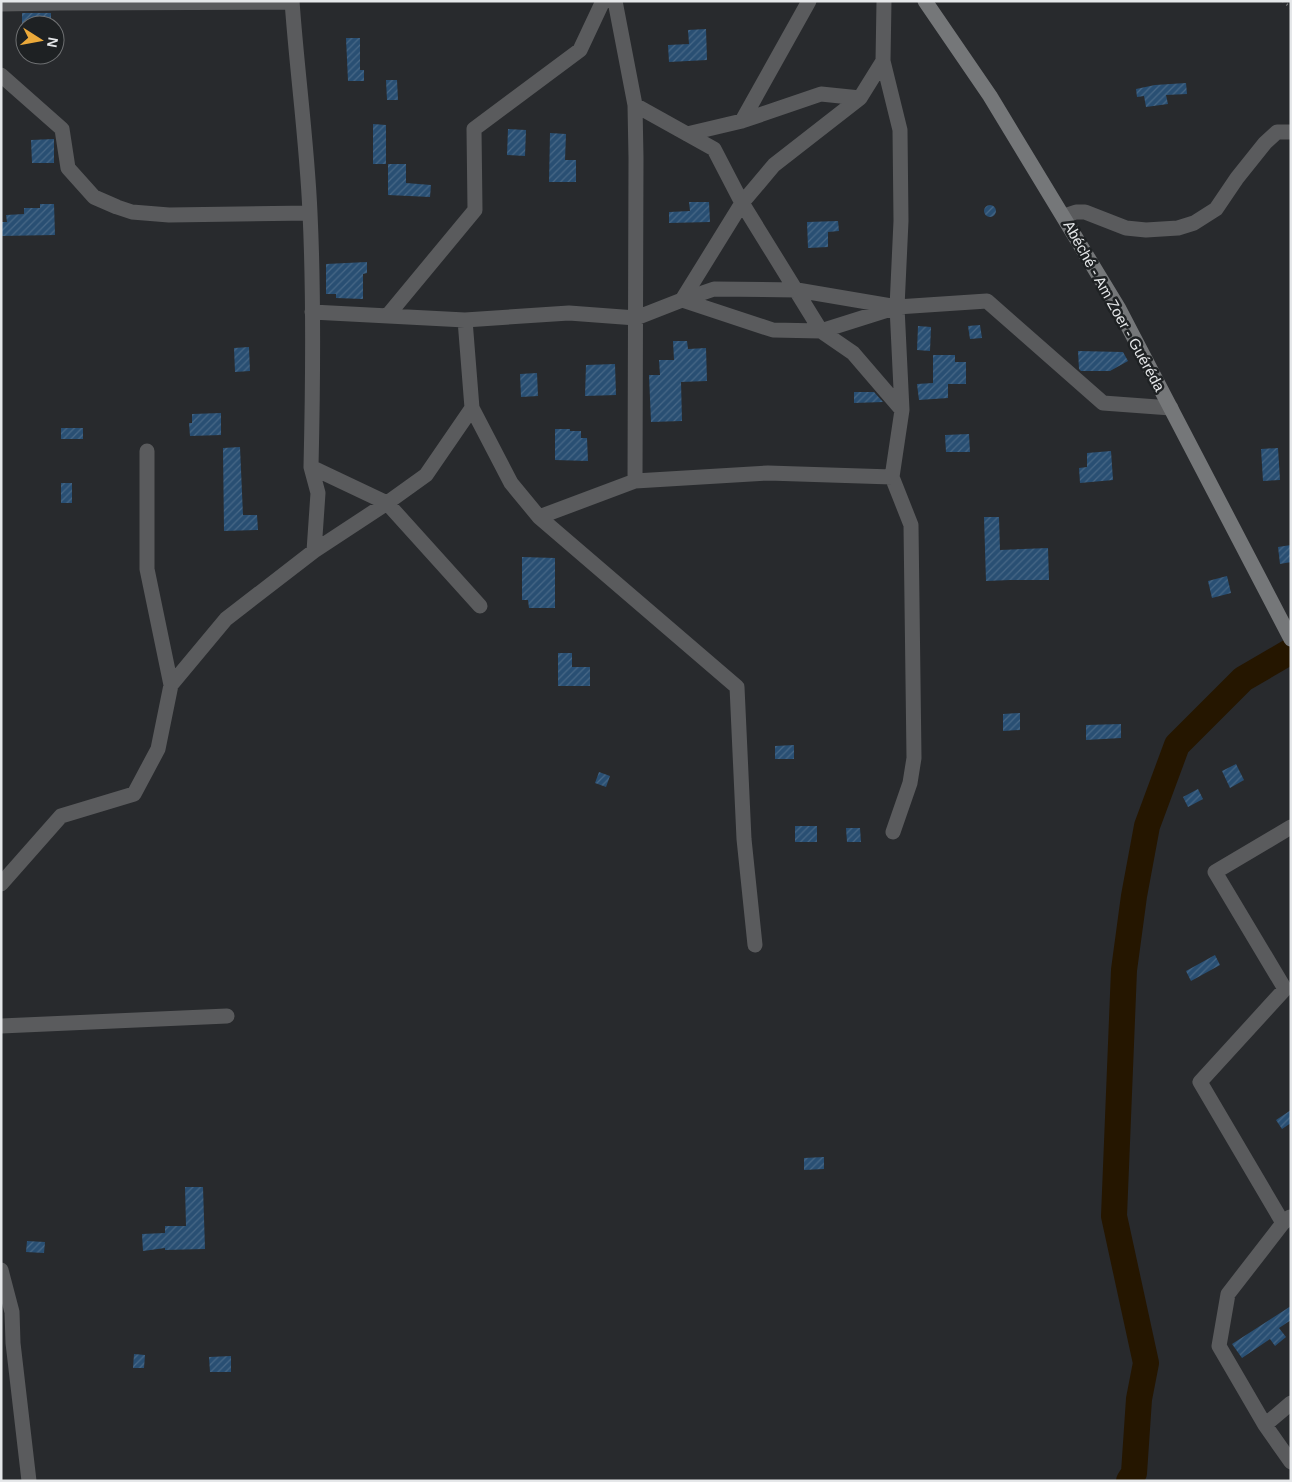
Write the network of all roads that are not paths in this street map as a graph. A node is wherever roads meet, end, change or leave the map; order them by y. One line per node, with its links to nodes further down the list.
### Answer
1 (603, 1): 22 (street)
2 (615, 1): 11 (street)
3 (809, 1): 12 (street)
4 (884, 1): 8 (street)
5 (926, 1): 17 (main road, Abéché - Am Zoer - Guéréda)
6 (292, 2): 7 (street); 16 (street)
7 (1, 4)
8 (882, 61): 10 (street); 20 (street)
9 (1, 75): 16 (street)
10 (860, 98): 12 (street); 15 (street)
11 (634, 105): 14 (street); 23 (street)
12 (742, 121): 14 (street)
13 (1291, 132): 17 (street)
14 (687, 134): 15 (street)
15 (742, 203): 18 (street); 19 (street)
16 (310, 213): 21 (street)
17 (1064, 216): 27 (main road, Abéché - Am Zoer - Guéréda)
18 (797, 290): 19 (street); 20 (street); 25 (street)
19 (682, 300): 23 (street); 25 (street)
20 (897, 307): 25 (street); 27 (street); 28 (street)
21 (312, 312): 22 (street); 30 (street)
22 (388, 315): 24 (street)
23 (636, 318): 24 (street); 32 (street)
24 (465, 320): 26 (street)
25 (821, 331): 28 (street)
26 (472, 408): 33 (street); 34 (street)
27 (1171, 408): 37 (main road, Abéché - Am Zoer - Guéréda)
28 (902, 410): 31 (street)
29 (147, 451): 38 (street)
30 (311, 467): 33 (street); 35 (street)
31 (892, 478): 32 (street); 40 (street)
32 (635, 481): 34 (street)
33 (387, 504): 35 (street); 36 (street)
34 (539, 518): 42 (street)
35 (314, 551): 38 (street)
36 (480, 606)
37 (1291, 640)
38 (171, 685): 41 (street)
39 (1291, 827): 45 (street)
40 (893, 832)
41 (1, 884)
42 (755, 946)
43 (226, 1016): 44 (street)
44 (1, 1026)
45 (1287, 1219): 49 (street)
46 (1, 1270): 47 (street)
47 (7, 1343): 51 (street)
48 (1291, 1403): 49 (street)
49 (1264, 1425): 50 (street)
50 (1291, 1462)
51 (29, 1481)

